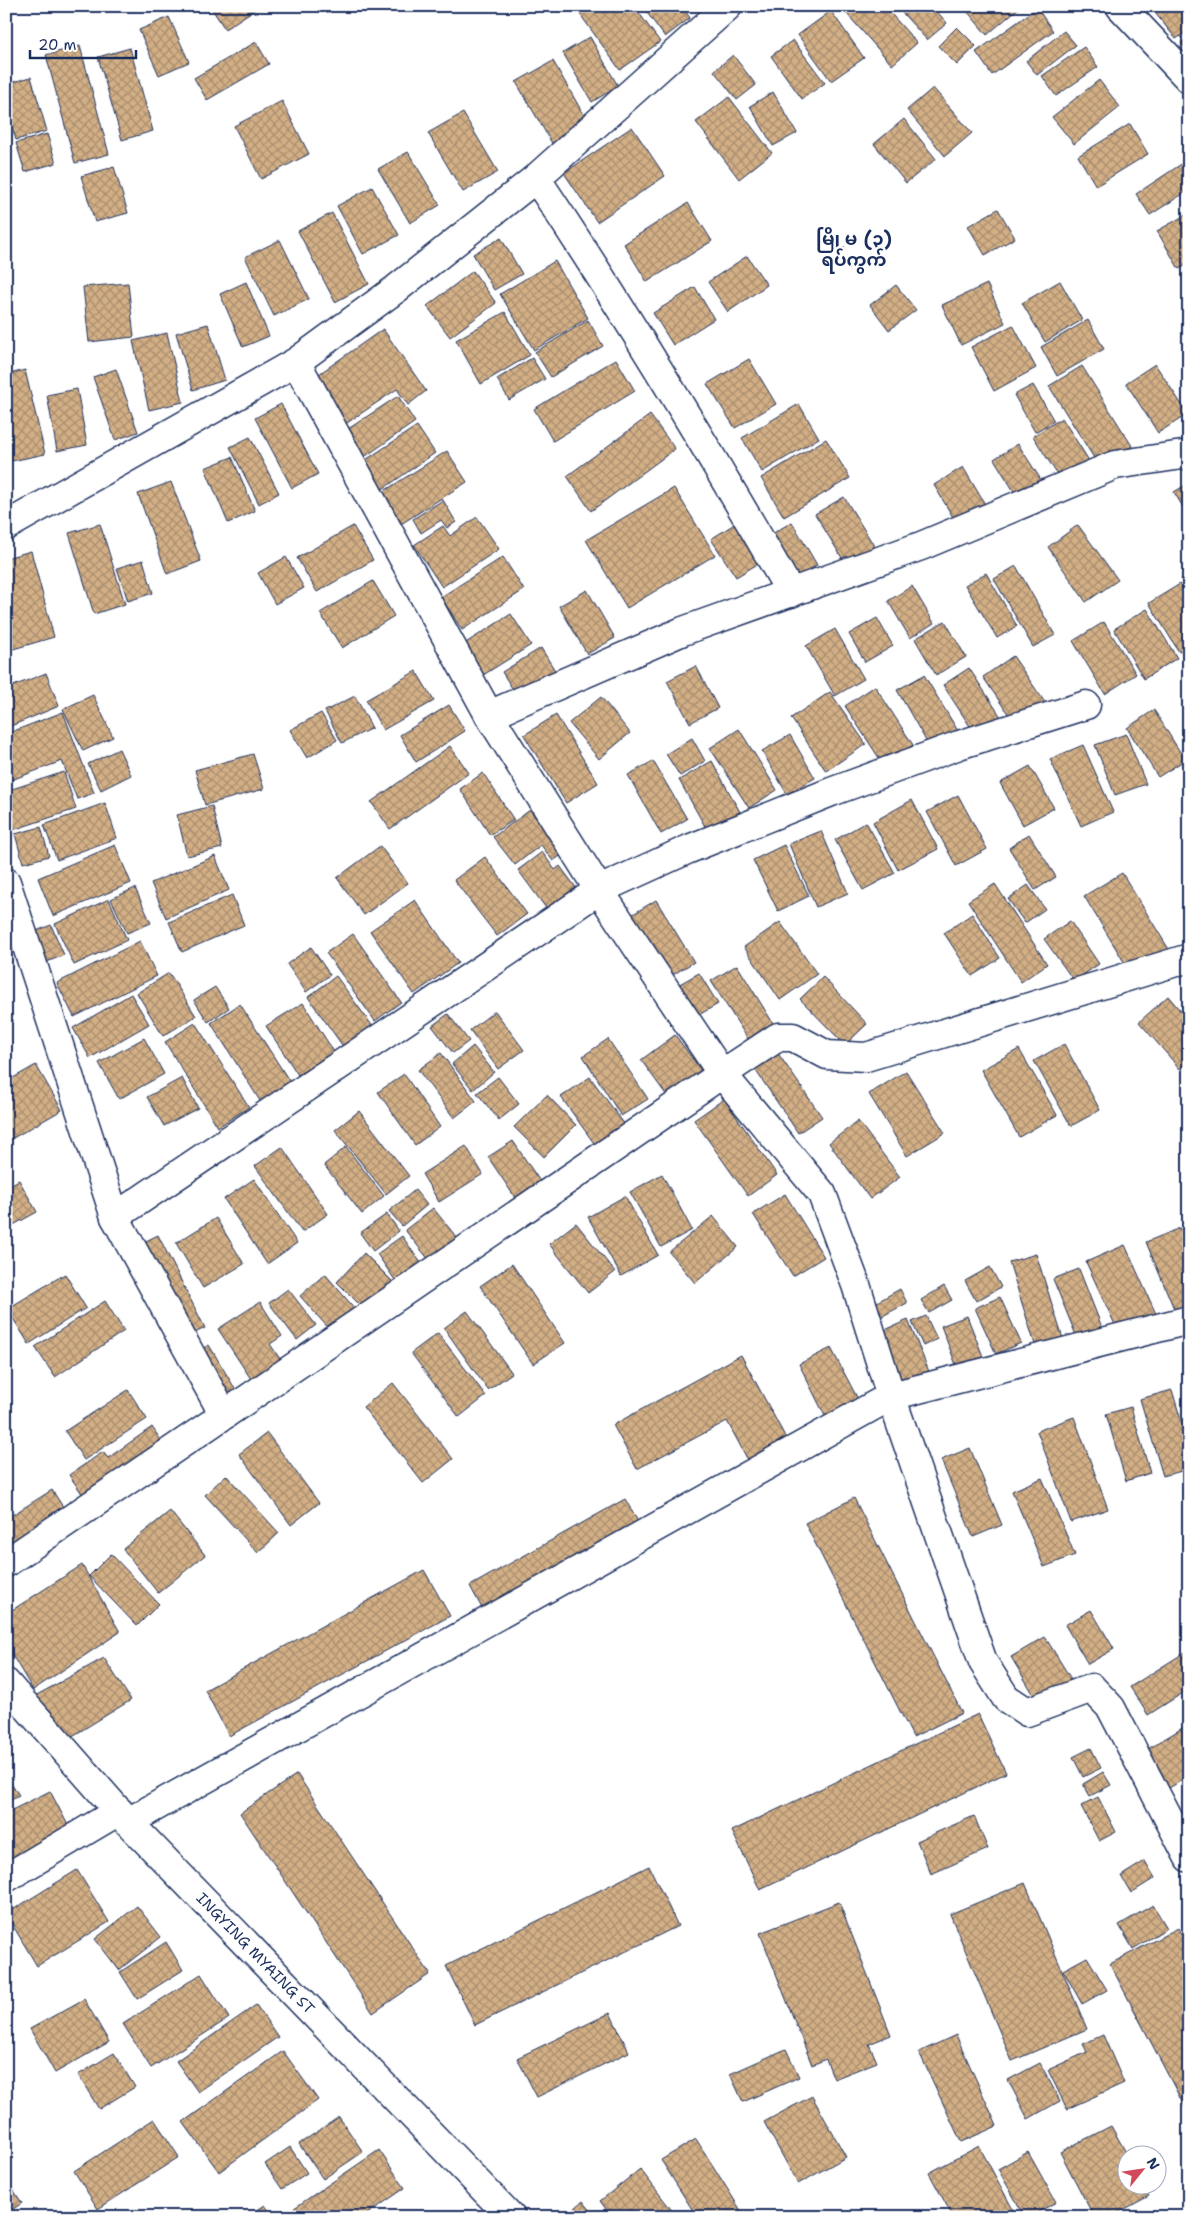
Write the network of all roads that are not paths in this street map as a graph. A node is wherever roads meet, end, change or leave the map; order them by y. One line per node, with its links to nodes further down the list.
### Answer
1 (728, 6): 4 (street)
2 (1120, 6): 3 (street)
3 (1189, 79)
4 (536, 178): 5 (street); 8 (street)
5 (296, 362): 7 (street); 10 (street)
6 (1189, 454): 8 (street)
7 (6, 526)
8 (791, 593): 10 (street)
9 (1086, 705): 12 (street)
10 (489, 715): 12 (street)
11 (6, 882): 15 (street)
12 (599, 890): 14 (street); 15 (street)
13 (1189, 958): 14 (street)
14 (722, 1074): 17 (street); 18 (street)
15 (115, 1217): 18 (street)
16 (1189, 1320): 17 (street)
17 (891, 1396): 21 (street); 22 (street)
18 (224, 1415): 19 (street)
19 (6, 1563)
20 (6, 1682): 21 (street, INGYING MYAING ST)
21 (123, 1817): 23 (street); 24 (street, INGYING MYAING ST)
22 (1189, 1858)
23 (6, 1878)
24 (511, 2217)

